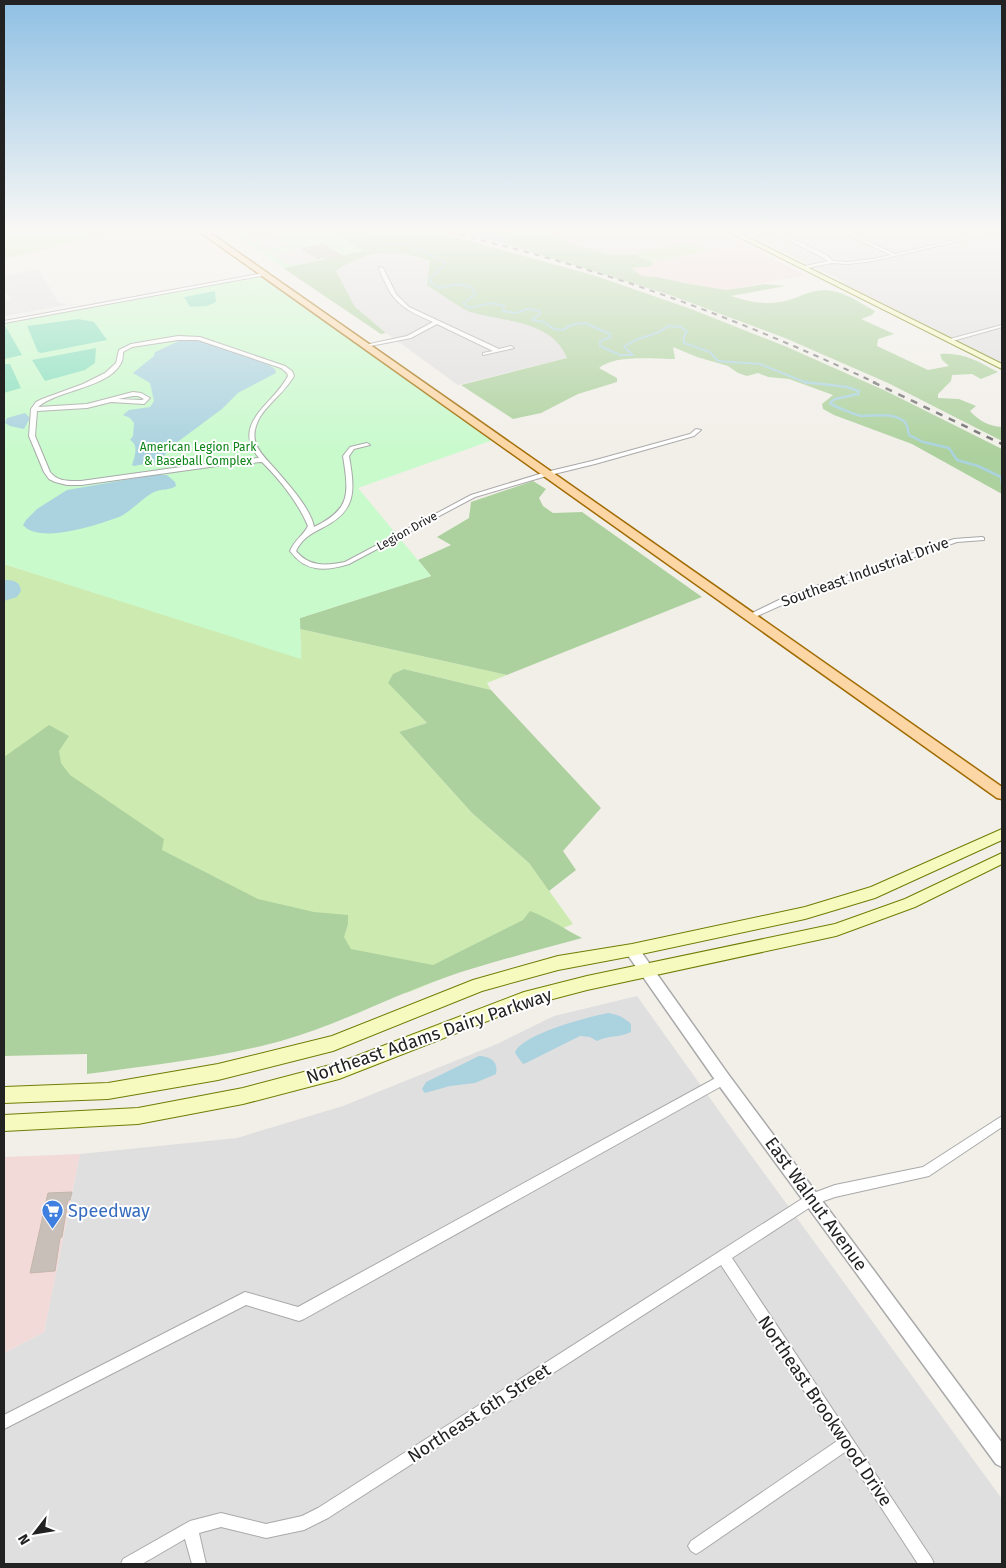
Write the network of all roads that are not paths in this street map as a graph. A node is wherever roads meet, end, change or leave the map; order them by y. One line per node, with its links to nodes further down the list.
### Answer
1 (98, 305): 6 (street)
2 (309, 305): 11 (main road)
3 (403, 305): 5 (street)
4 (879, 305): 9 (main road)
5 (430, 320): 7 (street); 10 (street)
6 (4, 322)
7 (436, 323): 10 (street); 13 (street)
8 (1002, 326): 9 (street)
9 (950, 340): 15 (main road)
10 (384, 342): 11 (street)
11 (367, 346): 21 (main road)
12 (511, 348): 13 (street)
13 (498, 350): 14 (street)
14 (485, 354)
15 (1002, 366)
16 (113, 400): 16 (street); 17 (street)
17 (34, 409): 20 (street); 20 (street)
18 (698, 430): 21 (street)
19 (366, 445): 22 (street)
20 (263, 460): 22 (street)
21 (548, 473): 22 (street, Legion Drive); 24 (main road)
22 (308, 532)
23 (982, 539): 24 (street, Southeast Industrial Drive)
24 (750, 616): 25 (main road)
25 (1002, 794)
26 (1002, 834): 28 (main road, Northeast Adams Dairy Parkway)
27 (1002, 858): 29 (main road, Northeast Adams Dairy Parkway)
28 (632, 950): 29 (street, East Walnut Avenue); 31 (main road, Northeast Adams Dairy Parkway)
29 (647, 972): 30 (street, East Walnut Avenue); 33 (main road, Northeast Adams Dairy Parkway)
30 (723, 1079): 34 (street, East Walnut Avenue); 36 (street)
31 (4, 1095)
32 (1002, 1121): 34 (street, Northeast 6th Street)
33 (4, 1123)
34 (812, 1199): 35 (street, Northeast 6th Street); 38 (street, East Walnut Avenue)
35 (723, 1256): 37 (street, Northeast Brookwood Drive); 39 (street, Northeast 6th Street)
36 (4, 1422)
37 (846, 1444): 40 (street); 43 (street, Northeast Brookwood Drive)
38 (1002, 1458)
39 (190, 1528): 41 (street, Northeast 6th Street); 42 (street)
40 (696, 1546)
41 (128, 1564)
42 (199, 1564)
43 (927, 1564)

